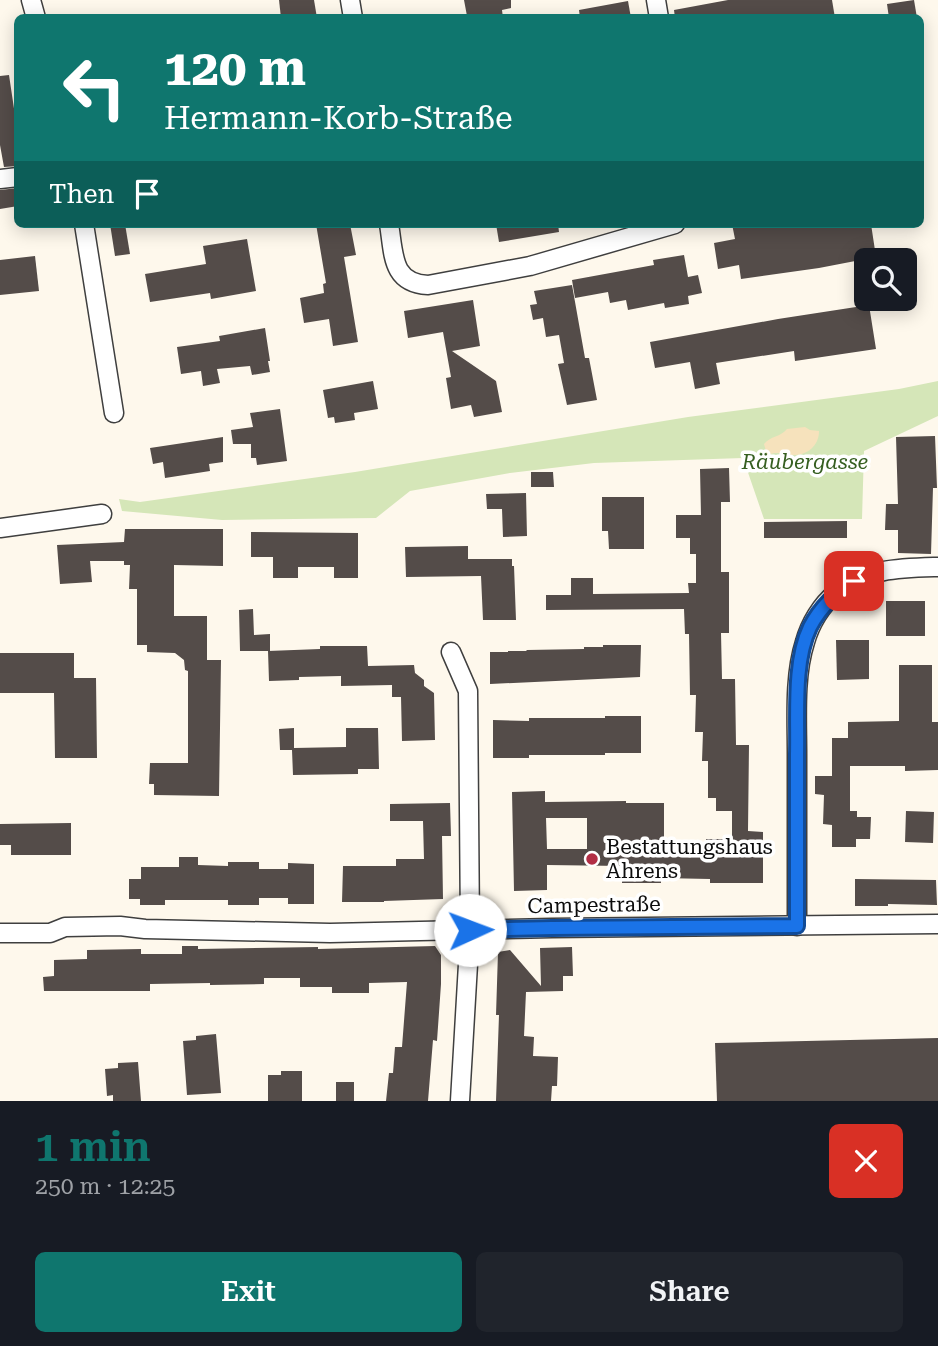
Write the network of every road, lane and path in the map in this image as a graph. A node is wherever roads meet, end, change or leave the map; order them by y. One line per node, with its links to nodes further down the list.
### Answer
1 (85, 228): 4 (street)
2 (390, 228): 3 (street)
3 (661, 228)
4 (114, 413)
5 (102, 514): 6 (street)
6 (0, 528)
7 (938, 567): 10 (street)
8 (451, 652): 11 (street)
9 (938, 924): 10 (street, Campestraße)
10 (797, 926): 11 (street, Campestraße)
11 (470, 930): 12 (street, Campestraße); 13 (street)
12 (0, 933)
13 (460, 1101)

